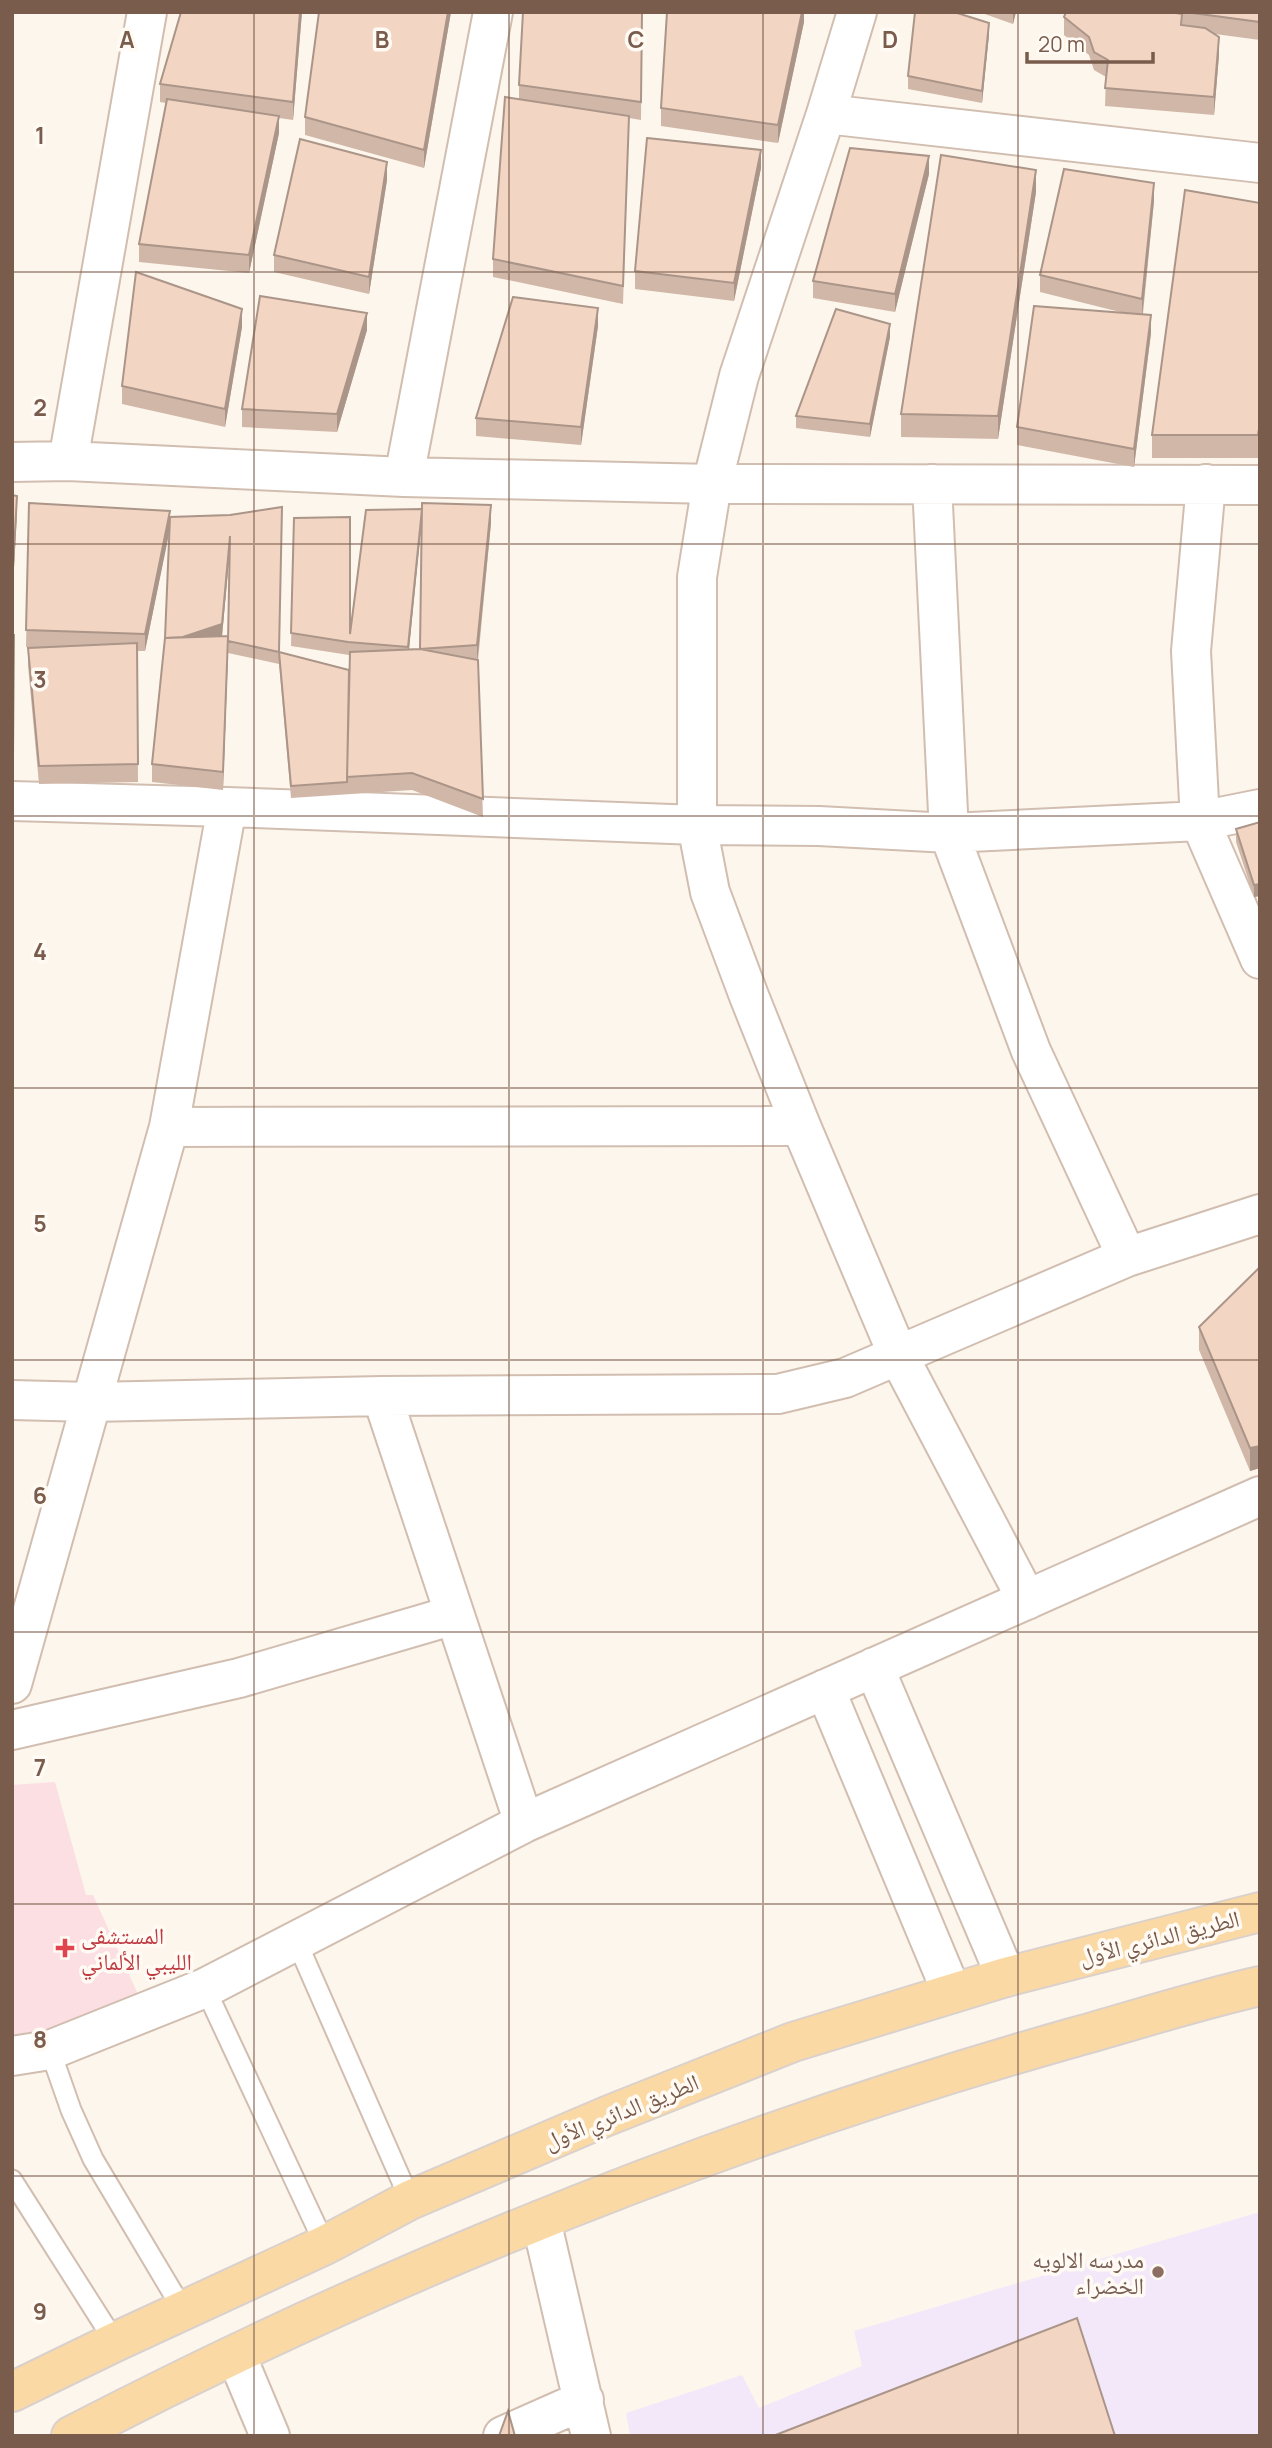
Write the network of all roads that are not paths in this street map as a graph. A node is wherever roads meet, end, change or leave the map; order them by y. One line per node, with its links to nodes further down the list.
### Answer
1 (147, 12): 6 (street)
2 (493, 12): 8 (street)
3 (857, 12): 4 (street)
4 (826, 114): 5 (street); 9 (street)
5 (1260, 163)
6 (68, 461): 7 (street); 8 (street)
7 (12, 462)
8 (404, 477): 9 (street)
9 (712, 484): 10 (street); 17 (street)
10 (932, 484): 11 (street); 18 (street)
11 (1206, 485): 12 (street); 16 (street)
12 (1260, 485)
13 (12, 801): 14 (street)
14 (227, 807): 17 (street); 21 (street)
15 (1260, 809): 16 (street)
16 (1200, 821): 18 (street); 19 (street)
17 (697, 825): 18 (street); 20 (street)
18 (949, 833): 23 (street)
19 (1260, 960)
20 (801, 1126): 21 (street); 24 (street)
21 (169, 1127): 27 (street)
22 (1260, 1214): 23 (street)
23 (1127, 1257): 24 (street)
24 (898, 1354): 25 (street); 29 (street)
25 (382, 1396): 27 (street); 30 (street)
26 (12, 1400): 27 (street)
27 (91, 1402): 32 (street)
28 (1260, 1496): 29 (street)
29 (1027, 1600): 31 (street)
30 (454, 1615): 34 (street); 35 (street)
31 (874, 1667): 33 (street); 38 (street)
32 (12, 1684)
33 (825, 1689): 35 (street); 41 (street)
34 (12, 1730)
35 (524, 1823): 37 (street)
36 (1260, 1912): 38 (main road, الطريق الدائري الأول)
37 (296, 1940): 40 (street); 45 (lane)
38 (1006, 1977): 41 (main road, الطريق الدائري الأول)
39 (1260, 1986): 46 (main road)
40 (205, 1988): 42 (street); 47 (lane)
41 (952, 1993): 45 (main road, الطريق الدائري الأول)
42 (50, 2050): 43 (street); 48 (lane)
43 (12, 2056)
44 (12, 2180): 49 (lane)
45 (410, 2200): 47 (main road, الطريق الدائري الأول)
46 (541, 2220): 50 (main road); 52 (street)
47 (325, 2245): 48 (main road, الطريق الدائري الأول)
48 (183, 2310): 49 (main road, الطريق الدائري الأول)
49 (115, 2342): 51 (main road, الطريق الدائري الأول)
50 (236, 2355): 53 (main road); 54 (street)
51 (12, 2392)
52 (588, 2418): 55 (street)
53 (71, 2436)
54 (270, 2436)
55 (503, 2436)

